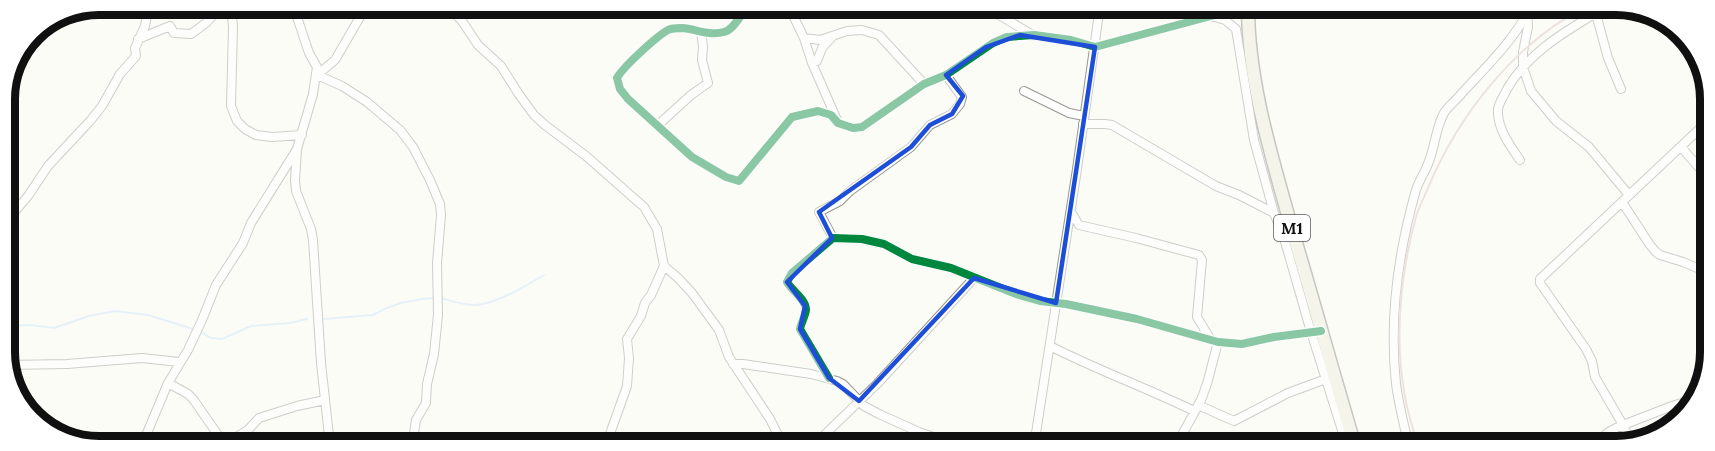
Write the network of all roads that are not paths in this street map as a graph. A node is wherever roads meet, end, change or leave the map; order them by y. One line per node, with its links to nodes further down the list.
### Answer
1 (147, 15): 21 (street)
2 (213, 15): 21 (street)
3 (232, 15): 34 (street)
4 (296, 15): 25 (street)
5 (361, 15): 25 (street)
6 (456, 15): 45 (street)
7 (741, 15): 17 (street)
8 (793, 15): 20 (street)
9 (999, 15): 18 (street)
10 (1099, 15): 22 (street)
11 (1248, 15): 49 (main road, M1)
12 (1525, 15): 77 (street)
13 (1528, 15): 24 (street)
14 (1594, 15): 24 (street)
15 (1596, 15): 28 (street)
16 (1211, 16): 22 (street); 43 (street)
17 (701, 32): 32 (street); 32 (street)
18 (1034, 36): 22 (street); 26 (street)
19 (832, 37): 20 (street); 23 (street); 27 (street)
20 (804, 38): 23 (street)
21 (138, 39): 41 (street)
22 (1095, 47): 30 (street)
23 (812, 63): 31 (street)
24 (1523, 67): 37 (street); 39 (street)
25 (317, 75): 34 (street); 68 (street)
26 (946, 75): 27 (street); 44 (street)
27 (924, 84): 31 (street)
28 (1621, 89)
29 (1024, 91): 30 (street)
30 (1084, 120): 42 (street); 43 (street)
31 (838, 123): 32 (street)
32 (657, 126)
33 (1700, 129): 35 (street)
34 (302, 135): 36 (street)
35 (1682, 147): 38 (street); 39 (street)
36 (297, 148): 52 (street); 58 (street)
37 (1520, 160)
38 (1700, 168)
39 (1629, 195): 40 (street)
40 (1622, 202): 46 (street); 62 (street)
41 (15, 212)
42 (1071, 212): 48 (street); 50 (street)
43 (1274, 213): 49 (street)
44 (833, 238): 47 (street); 55 (street)
45 (664, 266): 53 (street); 69 (street)
46 (1700, 269)
47 (974, 278): 48 (street); 59 (street)
48 (1056, 303): 50 (street); 51 (street)
49 (1316, 332): 50 (street); 56 (street); 76 (main road, M1)
50 (1215, 341): 61 (street)
51 (1050, 346): 61 (street); 73 (street)
52 (179, 362): 54 (street); 57 (street)
53 (733, 364): 55 (street); 70 (street)
54 (17, 365)
55 (829, 378): 59 (street)
56 (1326, 380): 61 (street); 75 (street)
57 (168, 383): 64 (street); 65 (street)
58 (325, 400): 66 (street); 67 (street)
59 (859, 401): 71 (street); 72 (street)
60 (1682, 403): 62 (street)
61 (1196, 408): 74 (street)
62 (1623, 424): 63 (street); 78 (street)
63 (1628, 435)
64 (146, 436)
65 (219, 436)
66 (238, 436)
67 (329, 436)
68 (414, 436)
69 (609, 436)
70 (778, 436)
71 (823, 436)
72 (930, 436)
73 (1036, 436)
74 (1181, 436)
75 (1344, 436)
76 (1345, 436)
77 (1406, 436)
78 (1605, 436)

